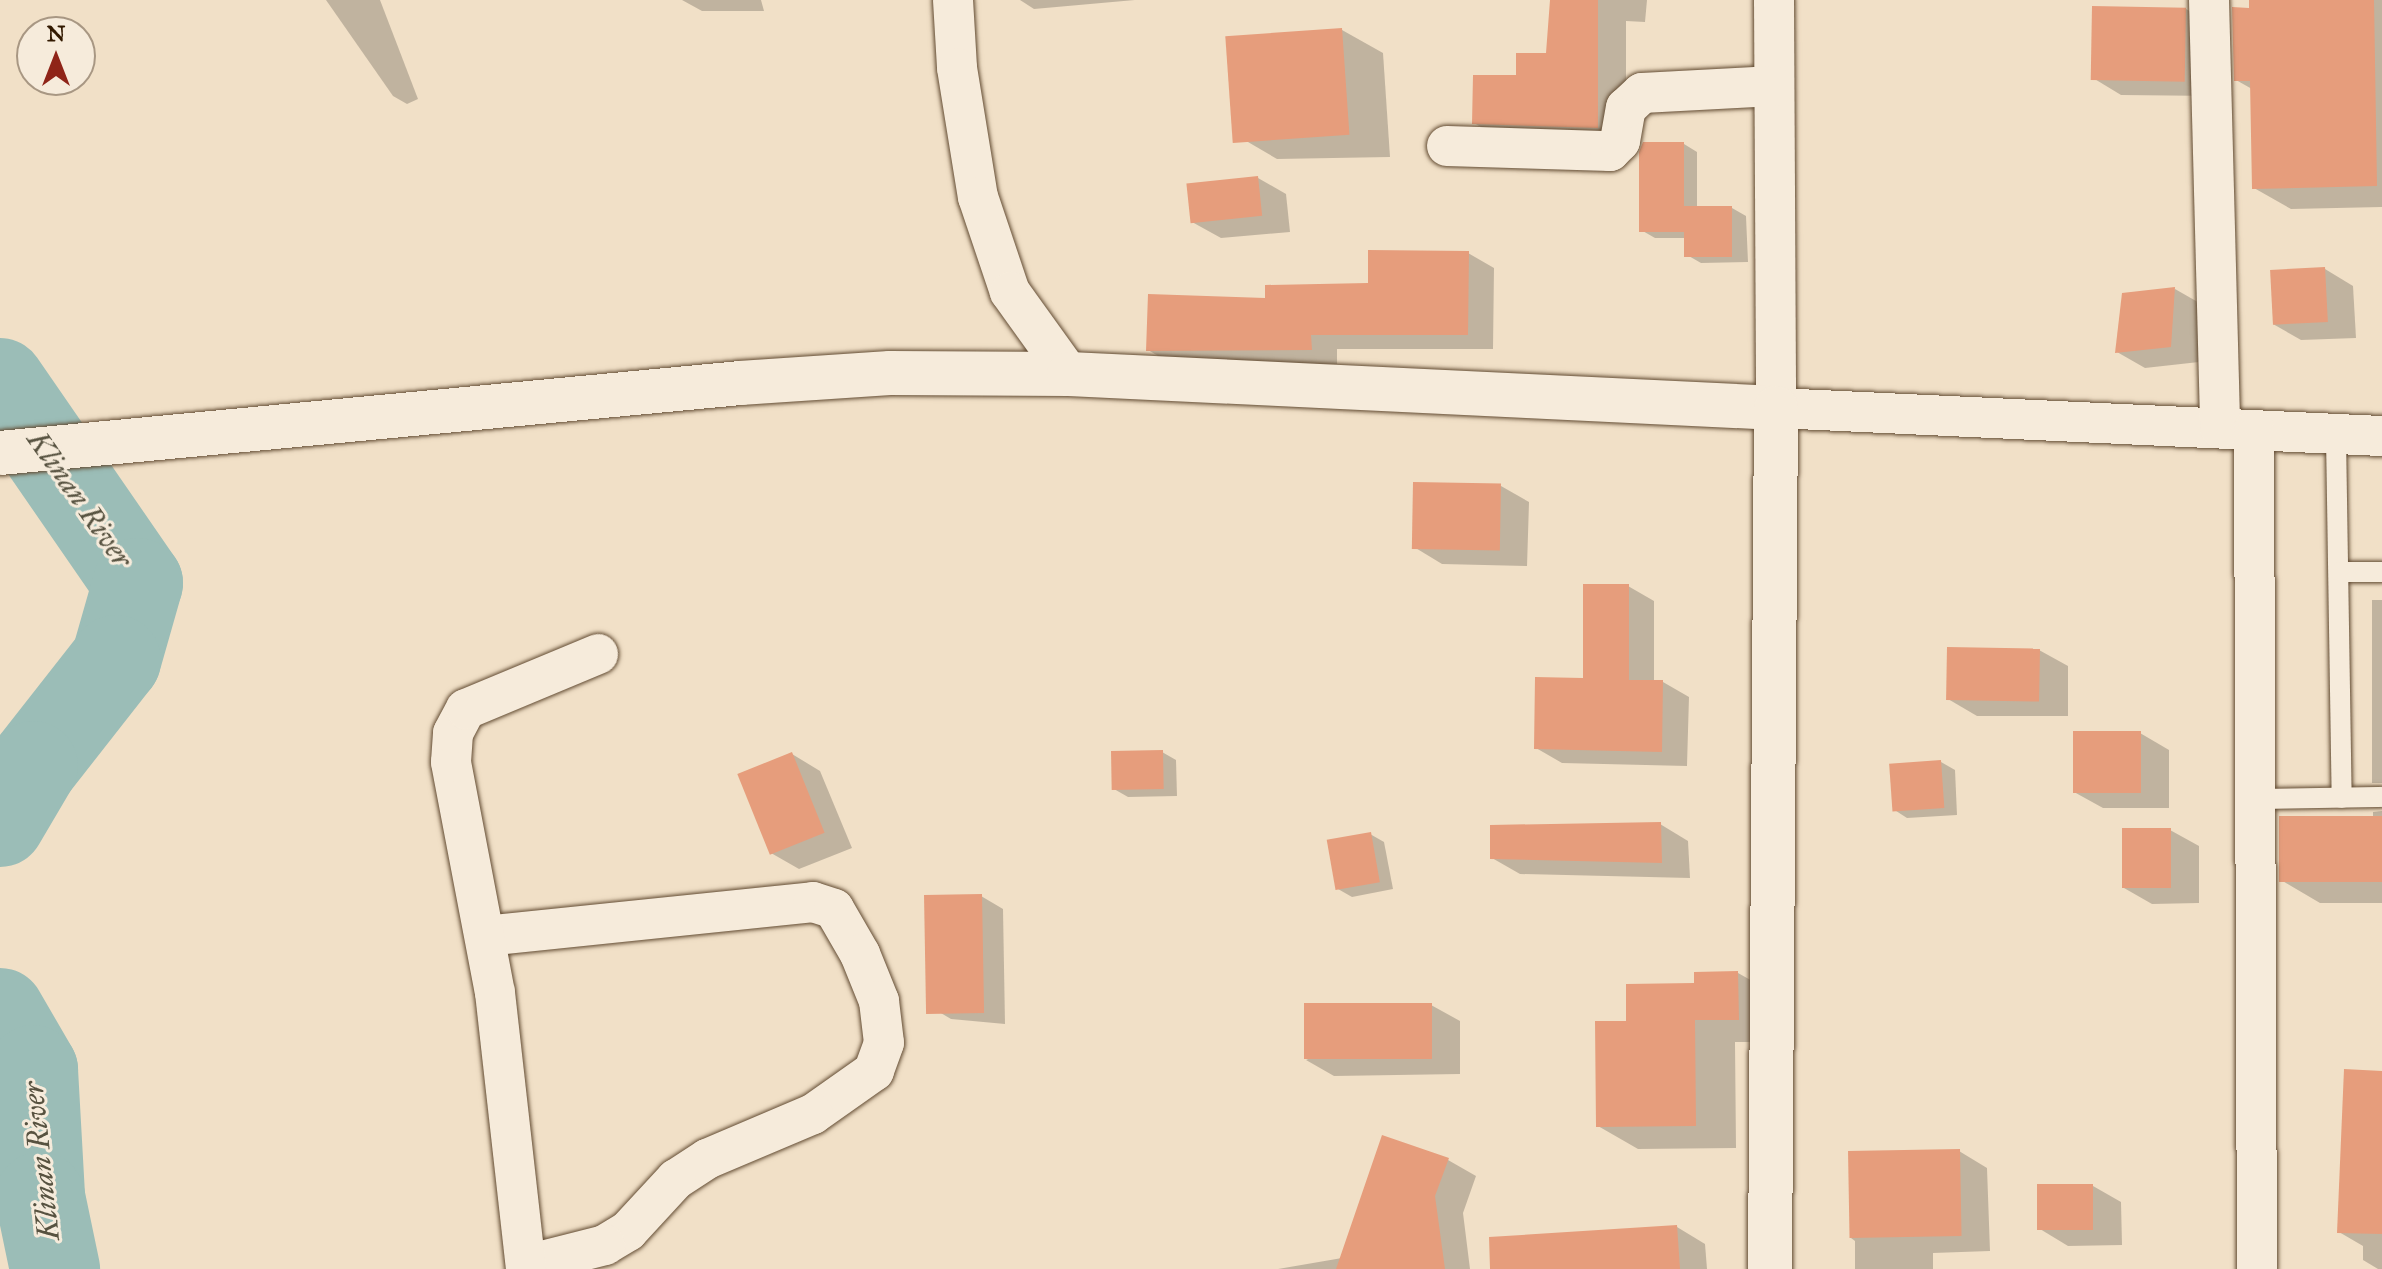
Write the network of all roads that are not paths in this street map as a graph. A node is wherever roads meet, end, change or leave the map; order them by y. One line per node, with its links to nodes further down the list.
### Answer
1 (953, 0): 6 (street)
2 (1774, 0): 4 (street)
3 (2209, 0): 8 (street)
4 (1774, 86): 5 (street); 7 (street)
5 (1447, 146)
6 (1069, 374): 7 (street); 11 (street)
7 (1776, 408): 8 (street); 20 (street)
8 (2237, 429): 9 (street); 17 (street)
9 (2336, 436): 10 (street); 12 (lane)
10 (2382, 436)
11 (0, 453)
12 (2340, 572): 13 (lane); 16 (lane)
13 (2382, 572)
14 (598, 654): 18 (street)
15 (2382, 797): 16 (lane)
16 (2342, 798): 17 (lane)
17 (2256, 799): 21 (street)
18 (485, 936): 19 (street); 19 (street)
19 (526, 1267)
20 (1770, 1269)
21 (2257, 1269)

